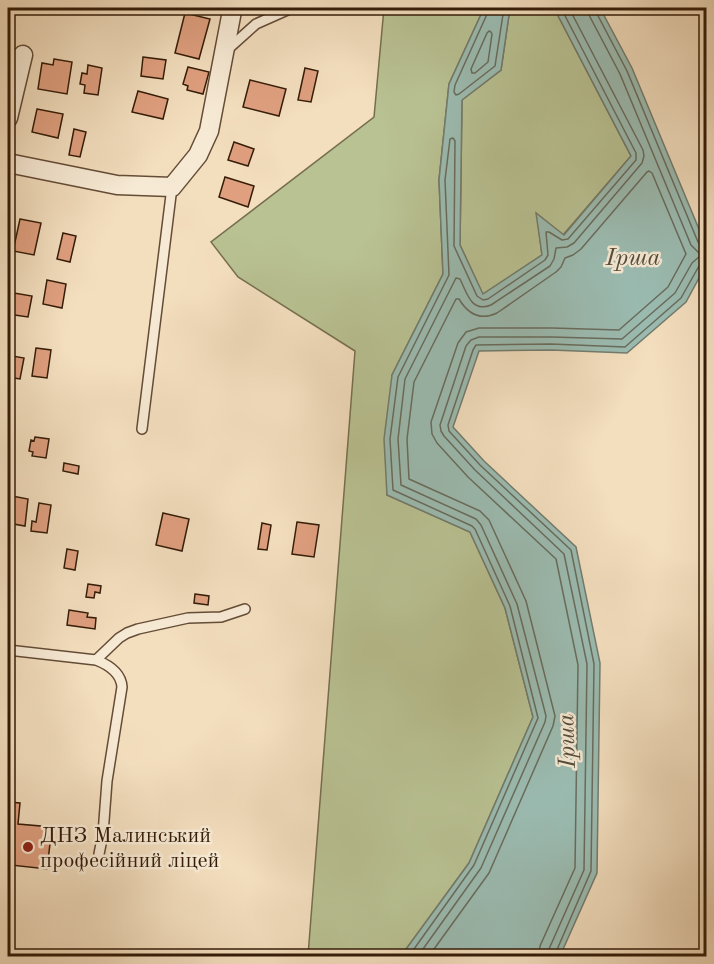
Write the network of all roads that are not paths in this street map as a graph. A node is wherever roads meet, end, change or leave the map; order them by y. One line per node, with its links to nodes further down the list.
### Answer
1 (292, 8): 3 (lane)
2 (232, 11): 3 (street)
3 (223, 53): 7 (street)
4 (23, 55): 5 (street)
5 (8, 118)
6 (8, 163): 7 (street)
7 (172, 187): 8 (lane)
8 (142, 429)
9 (245, 609): 11 (lane)
10 (8, 650): 11 (lane)
11 (96, 660): 12 (lane)
12 (99, 855)

